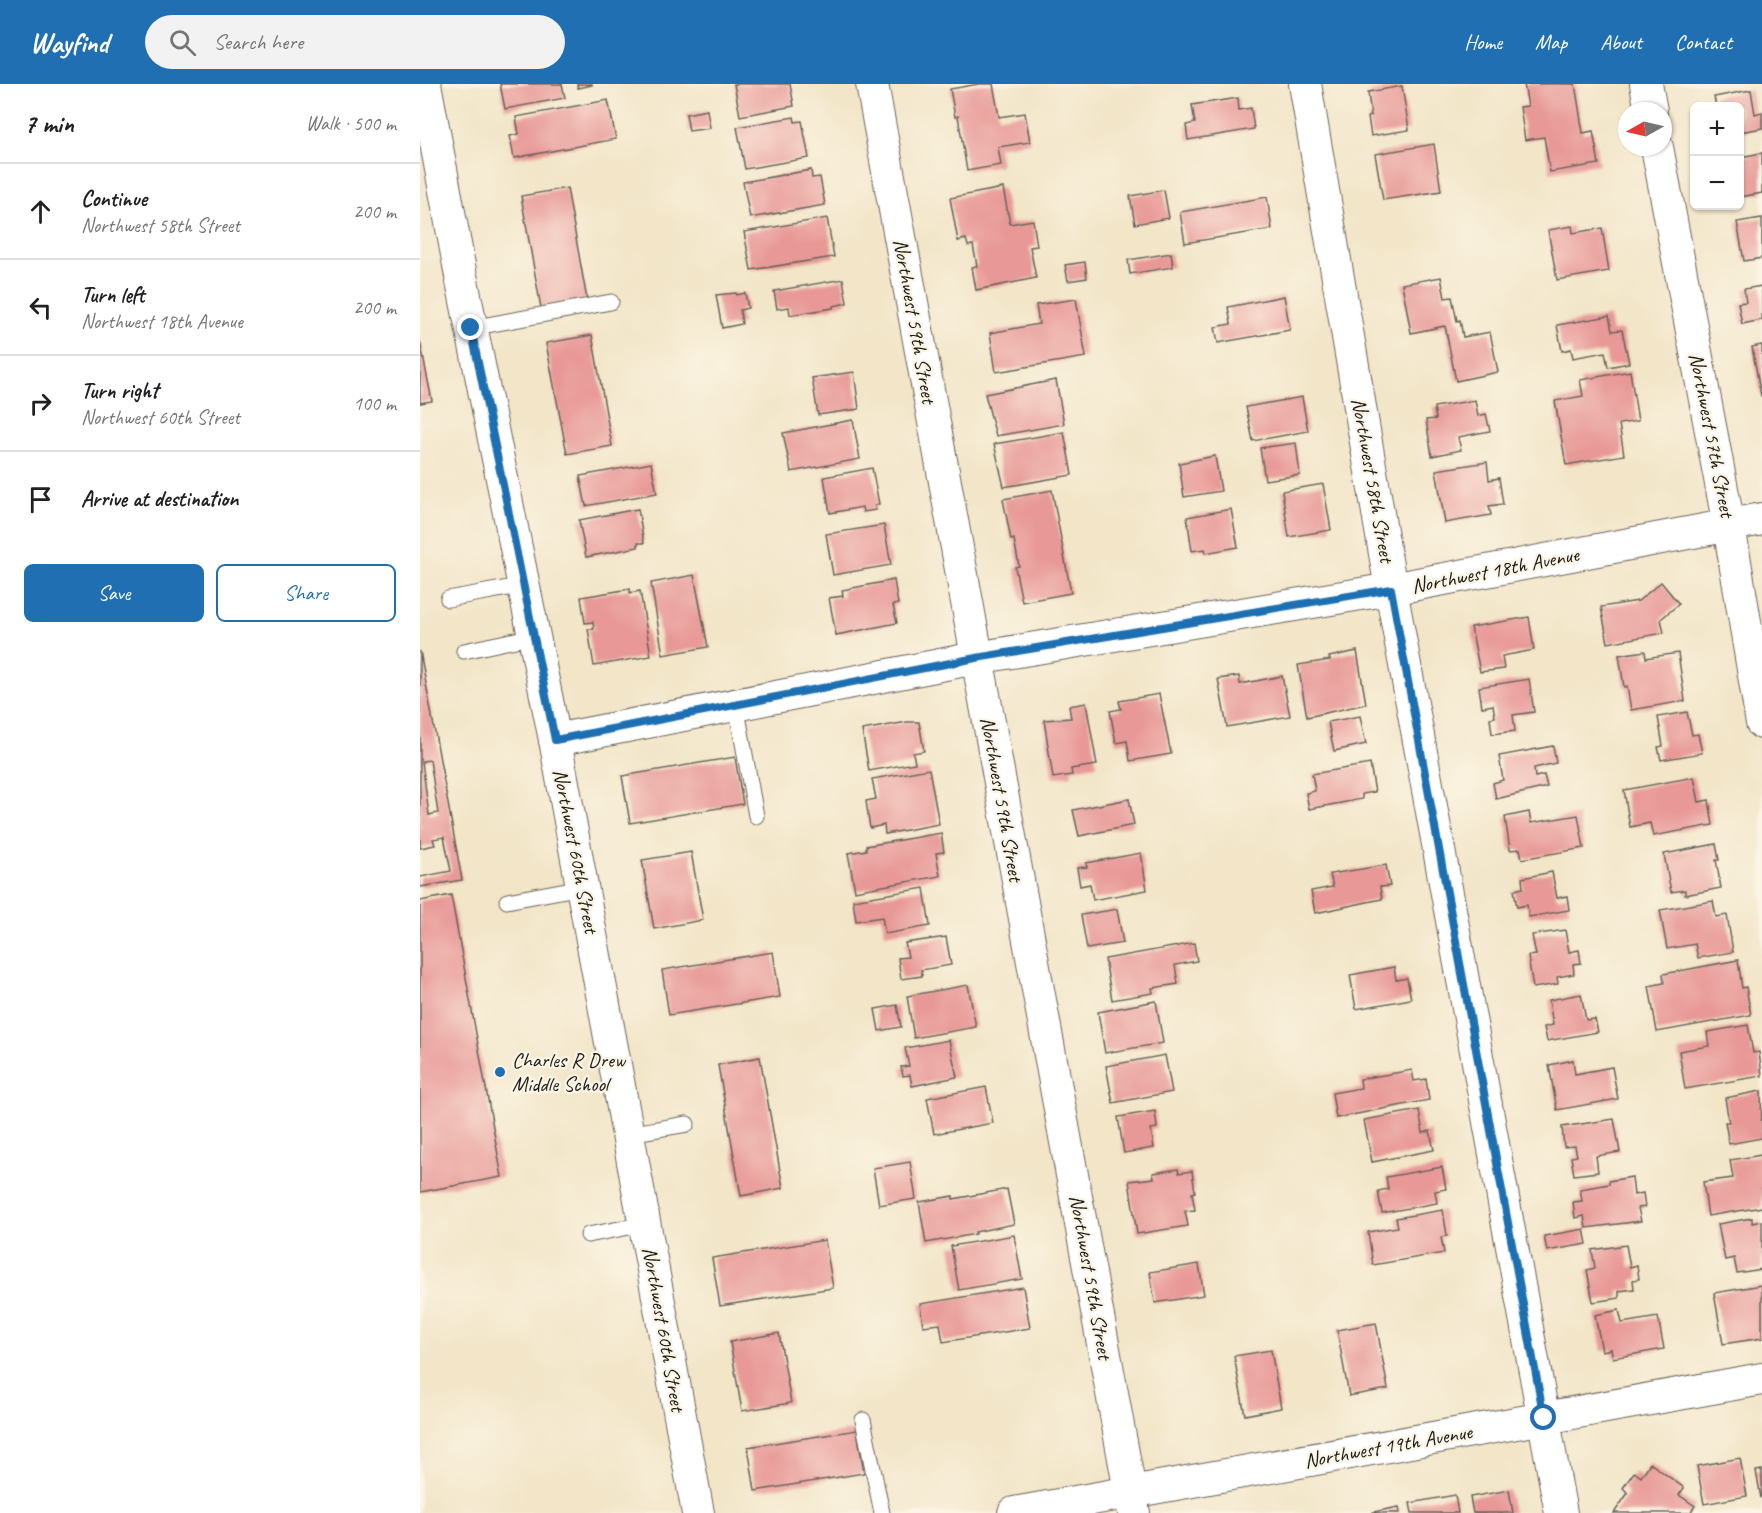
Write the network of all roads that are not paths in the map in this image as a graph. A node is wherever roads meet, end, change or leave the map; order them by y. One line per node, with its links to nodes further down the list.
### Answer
1 (425, 84): 6 (street, Northwest 60th Street)
2 (872, 84): 17 (street, Northwest 59th Street)
3 (1305, 84): 13 (street, Northwest 58th Street)
4 (1646, 84): 5 (street)
5 (1649, 102)
6 (426, 118): 9 (street, Northwest 60th Street)
7 (1660, 156): 11 (street, Northwest 57th Street)
8 (611, 302): 9 (lane)
9 (471, 328): 12 (street, Northwest 60th Street)
10 (1762, 519): 11 (street, Northwest 18th Avenue)
11 (1729, 526): 13 (street, Northwest 18th Avenue); 19 (street, Northwest 57th Street)
12 (524, 585): 14 (lane); 15 (street, Northwest 60th Street)
13 (1391, 589): 17 (street, Northwest 18th Avenue); 29 (street, Northwest 58th Street)
14 (448, 599)
15 (534, 636): 16 (lane); 20 (street, Northwest 60th Street)
16 (464, 651)
17 (976, 658): 18 (street, Northwest 18th Avenue); 31 (street, Northwest 59th Street)
18 (736, 704): 20 (street, Northwest 18th Avenue); 21 (lane)
19 (1762, 723)
20 (555, 740): 22 (street, Northwest 60th Street)
21 (756, 816)
22 (582, 887): 23 (lane); 25 (street, Northwest 60th Street)
23 (507, 901)
24 (687, 1124): 25 (lane)
25 (628, 1134): 26 (street, Northwest 60th Street)
26 (645, 1224): 27 (lane); 32 (street, Northwest 60th Street)
27 (588, 1235)
28 (1762, 1379): 29 (street, Northwest 19th Avenue)
29 (1544, 1418): 31 (street, Northwest 19th Avenue); 35 (street, Northwest 58th Street)
30 (863, 1420): 33 (lane)
31 (1132, 1503): 34 (street, Northwest 19th Avenue)
32 (698, 1513)
33 (882, 1513)
34 (1014, 1513)
35 (1561, 1513)

